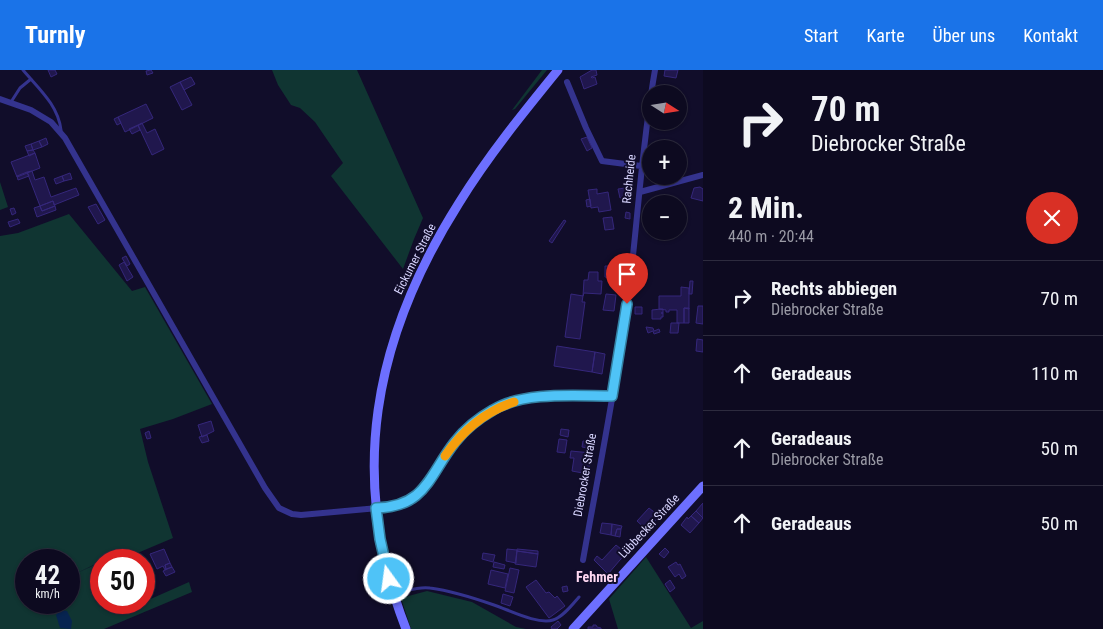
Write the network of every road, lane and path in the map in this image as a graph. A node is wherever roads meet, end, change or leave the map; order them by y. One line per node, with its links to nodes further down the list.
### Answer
1 (22, 70): 4 (lane)
2 (558, 70): 16 (main road, Eickumer Straße)
3 (655, 70): 9 (street, Rachheide)
4 (31, 79): 7 (lane); 8 (lane)
5 (567, 82): 10 (street)
6 (0, 99): 7 (street)
7 (11, 102): 8 (street)
8 (61, 133): 16 (street)
9 (646, 140)
10 (642, 166): 12 (street, Rachheide)
11 (703, 175): 12 (street)
12 (640, 192): 13 (street, Rachheide)
13 (629, 290): 14 (street, Diebrocker Straße)
14 (612, 396): 16 (street); 17 (street, Diebrocker Straße)
15 (703, 486): 21 (main road, Lübbecker Straße)
16 (376, 508): 18 (main road)
17 (583, 560)
18 (393, 594): 19 (lane); 20 (main road)
19 (579, 597)
20 (406, 629)
21 (573, 629)

